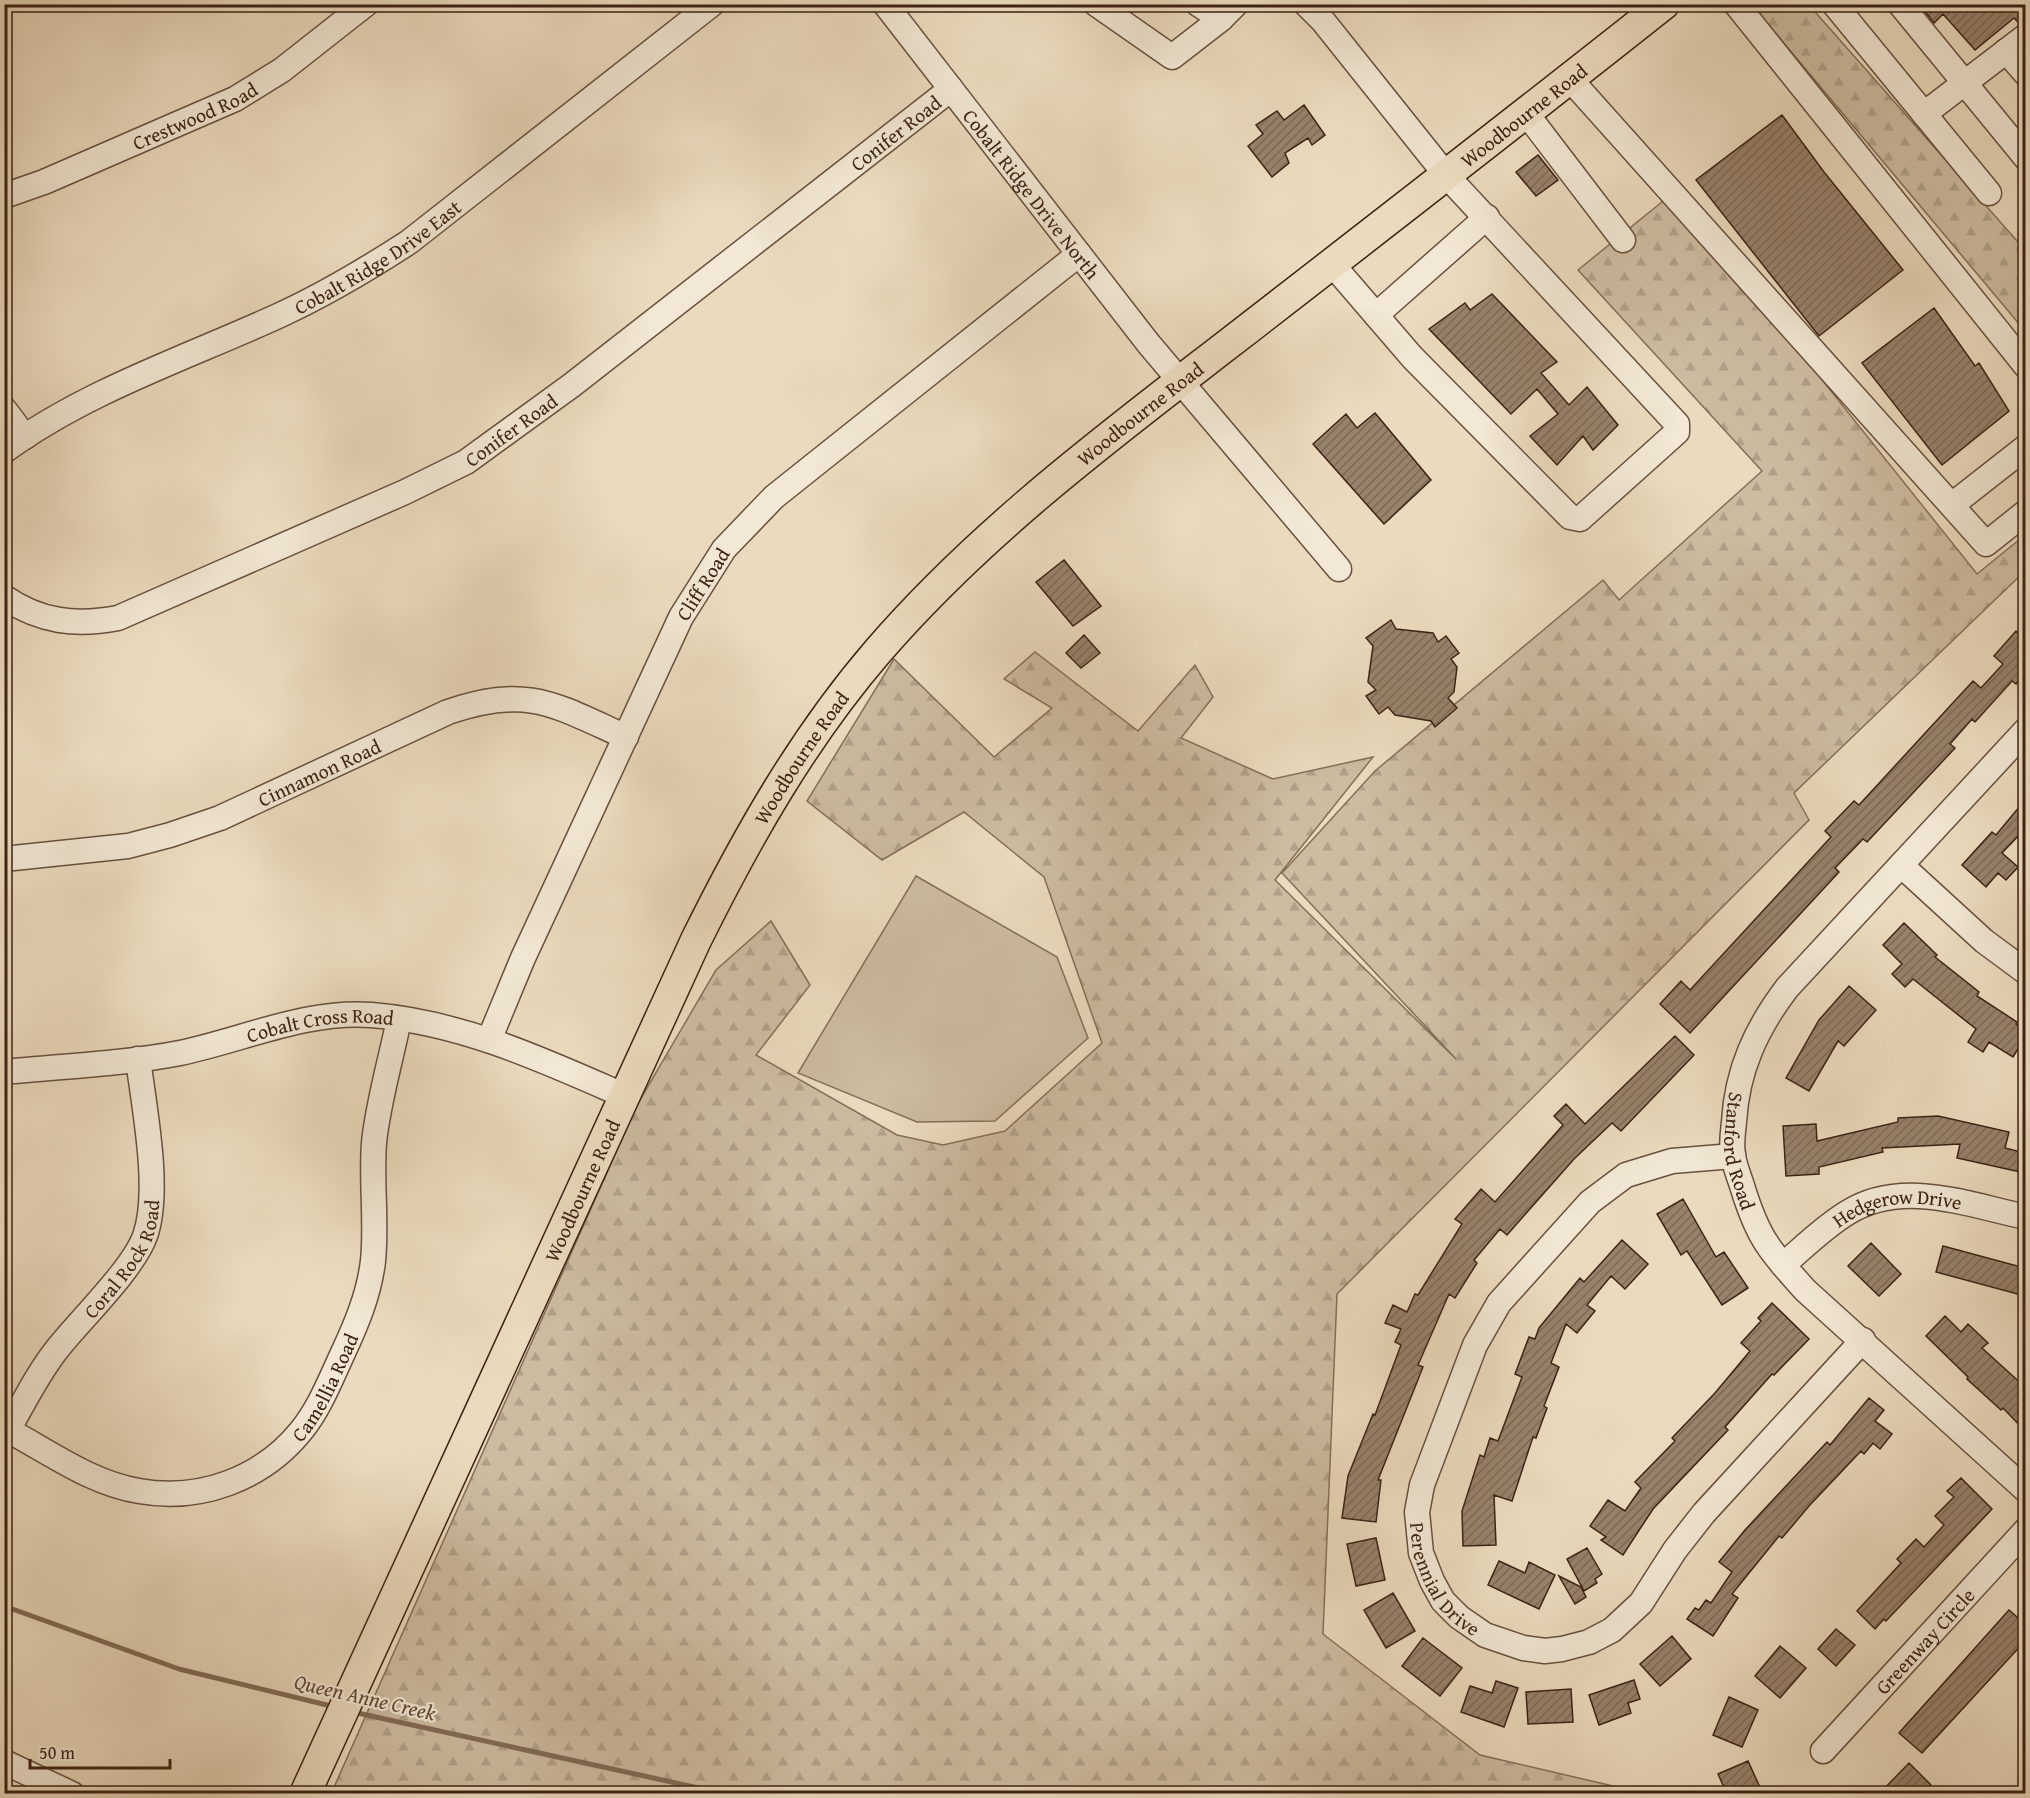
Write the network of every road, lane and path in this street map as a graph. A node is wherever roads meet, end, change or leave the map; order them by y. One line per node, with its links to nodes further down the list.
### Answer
1 (366, 4): 23 (street, Crestwood Road)
2 (712, 4): 32 (street, Cobalt Ridge Drive East)
3 (885, 4): 17 (street, Cobalt Ridge Drive North)
4 (1096, 4): 11 (street)
5 (1198, 4): 11 (street)
6 (1664, 4): 15 (main road, Woodbourne Road)
7 (1736, 4): 29 (street)
8 (1834, 4): 19 (street)
9 (1900, 4): 16 (street)
10 (1310, 6): 21 (street)
11 (1229, 12)
12 (2025, 36): 13 (street)
13 (2006, 51): 14 (street); 16 (street)
14 (2025, 74)
15 (1570, 78): 18 (main road, Woodbourne Road); 35 (street)
16 (1966, 82): 19 (street); 20 (street)
17 (951, 89): 26 (street, Cobalt Ridge Drive North); 38 (street, Conifer Road)
18 (1526, 113): 21 (main road, Woodbourne Road); 25 (street)
19 (1924, 114): 22 (street)
20 (2025, 158)
21 (1446, 175): 24 (street); 27 (main road, Woodbourne Road)
22 (1989, 193)
23 (4, 196)
24 (1487, 217): 28 (street); 28 (street)
25 (1623, 240)
26 (1079, 254): 30 (street, Cobalt Ridge Drive North); 40 (street, Cliff Road)
27 (1332, 264): 28 (street); 30 (main road, Woodbourne Road)
28 (1376, 315)
29 (2025, 366)
30 (1180, 381): 37 (street, Cobalt Ridge Drive North); 48 (main road, Woodbourne Road)
31 (4, 409): 32 (street)
32 (25, 436): 34 (street, Cobalt Ridge Drive East)
33 (2025, 447): 35 (street)
34 (4, 452)
35 (1952, 505): 36 (street)
36 (2025, 512)
37 (1339, 569)
38 (4, 597)
39 (2025, 729): 42 (street, Stanford Road)
40 (626, 737): 41 (street, Cinnamon Road); 45 (street, Cliff Road)
41 (4, 859)
42 (1901, 865): 43 (street); 49 (street, Stanford Road)
43 (2025, 972)
44 (399, 1019): 45 (street, Cobalt Cross Road); 46 (street, Cobalt Cross Road); 53 (street, Camellia Road)
45 (489, 1040): 48 (street, Cobalt Cross Road)
46 (138, 1059): 47 (street, Cobalt Cross Road); 53 (street, Coral Rock Road)
47 (4, 1072)
48 (625, 1096): 58 (main road, Woodbourne Road)
49 (1733, 1156): 51 (street, Stanford Road); 52 (street, Perennial Drive)
50 (2025, 1217): 51 (street, Hedgerow Drive)
51 (1783, 1265): 52 (street, Stanford Road)
52 (1863, 1340): 54 (street, Stanford Road)
53 (6, 1429)
54 (2025, 1490)
55 (2025, 1530): 56 (street, Greenway Circle)
56 (1823, 1751)
57 (4, 1762): 59 (street)
58 (308, 1787)
59 (48, 1788): 60 (street)
60 (72, 1794)

